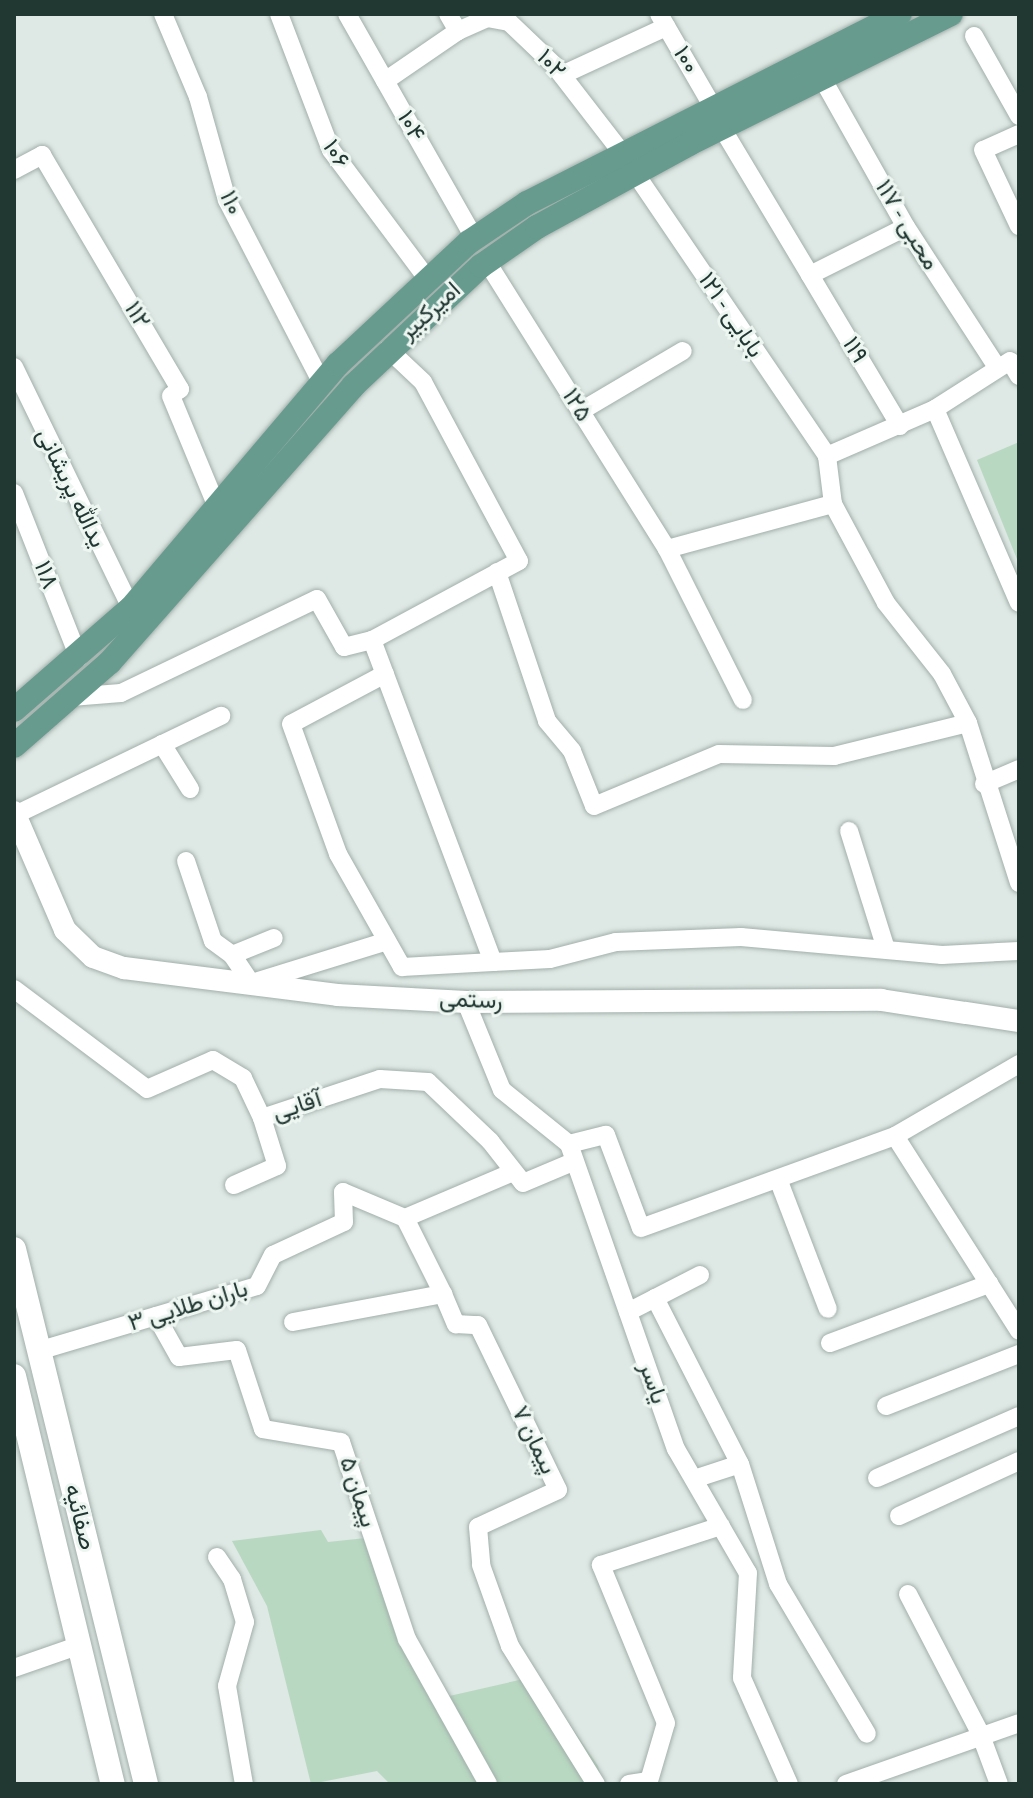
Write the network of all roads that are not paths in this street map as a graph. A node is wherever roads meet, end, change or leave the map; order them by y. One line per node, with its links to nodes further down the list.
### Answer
1 (163, 14): 29 (street, ۱۱۰)
2 (279, 14): 24 (street, ۱۰۶)
3 (347, 14): 12 (street, ۱۰۴)
4 (448, 14): 8 (street)
5 (900, 14): 14 (main road, امیرکبیر)
6 (951, 14): 11 (main road, امیرکبیر)
7 (663, 21): 10 (street); 14 (street, ۱۰۰)
8 (458, 31): 10 (street, ۱۰۲); 12 (street, ۱۰۲)
9 (974, 36): 13 (street)
10 (562, 75): 16 (street, ۱۰۲)
11 (822, 78): 14 (main road, امیرکبیر); 20 (street, محبی - ۱۱۷)
12 (385, 81): 21 (street, ۱۰۴)
13 (1019, 116)
14 (717, 117): 16 (main road, امیرکبیر); 18 (main road, امیرکبیر); 23 (street, ۱۱۹)
15 (1019, 134): 19 (street)
16 (622, 153): 21 (main road, امیرکبیر)
17 (14, 170): 35 (street, ۱۱۲)
18 (635, 173): 22 (main road, امیرکبیر); 33 (street, بابایی - ۱۲۱)
19 (1019, 226)
20 (906, 227): 23 (street); 27 (street, محبی - ۱۱۷)
21 (474, 238): 24 (main road, امیرکبیر)
22 (487, 262): 25 (main road, امیرکبیر); 31 (street, ۱۲۵)
23 (810, 275): 32 (street, ۱۱۹)
24 (426, 277): 29 (main road, امیرکبیر)
25 (388, 349): 35 (main road, امیرکبیر); 38 (street)
26 (683, 351): 31 (street)
27 (1011, 363): 30 (street)
28 (14, 367): 40 (street, یدالله پریشانی)
29 (322, 383): 35 (main road, امیرکبیر)
30 (935, 409): 32 (street); 39 (street)
31 (581, 411): 37 (street, ۱۲۵)
32 (900, 426): 33 (street)
33 (827, 456): 36 (street)
34 (14, 493): 42 (street, ۱۱۸)
35 (234, 500): 40 (main road, امیرکبیر); 44 (main road, امیرکبیر)
36 (833, 504): 37 (street); 48 (street)
37 (667, 549): 45 (street, ۱۲۵)
38 (497, 572): 41 (street); 48 (street)
39 (1019, 603)
40 (131, 608): 42 (main road, امیرکبیر)
41 (372, 640): 43 (street); 44 (street)
42 (79, 658): 46 (main road, امیرکبیر)
43 (385, 674): 59 (street); 63 (street)
44 (71, 697): 50 (main road, امیرکبیر)
45 (743, 700)
46 (14, 710)
47 (221, 716): 49 (street)
48 (968, 723): 52 (street)
49 (162, 744): 53 (street); 54 (street)
50 (14, 746)
51 (1019, 769): 52 (street)
52 (984, 784): 57 (street)
53 (190, 789)
54 (14, 814): 64 (street, رستمی)
55 (849, 831): 60 (street)
56 (186, 861): 62 (street)
57 (1019, 883)
58 (274, 938): 62 (street)
59 (387, 941): 63 (street); 64 (street)
60 (886, 949): 61 (street); 63 (street)
61 (1019, 951)
62 (232, 955): 64 (street)
63 (493, 962)
64 (253, 981): 66 (street, رستمی)
65 (14, 989): 69 (street, آقایی)
66 (466, 1002): 67 (street, رستمی); 71 (street)
67 (1019, 1021)
68 (1019, 1064): 70 (street)
69 (262, 1118): 72 (street, آقایی); 74 (street)
70 (895, 1136): 73 (street); 78 (street)
71 (572, 1152): 72 (street); 73 (street); 82 (street, یاسر)
72 (511, 1173): 75 (street)
73 (778, 1179): 81 (street)
74 (234, 1185)
75 (405, 1218): 79 (street); 83 (street, باران طلایی ۳)
76 (14, 1249): 87 (main road, صفائیه)
77 (700, 1275): 80 (street)
78 (989, 1284): 85 (street); 86 (street)
79 (443, 1294): 84 (street); 111 (street, پیمان ۷)
80 (655, 1298): 82 (street); 94 (street)
81 (828, 1309)
82 (628, 1312): 96 (street, یاسر)
83 (156, 1316): 87 (street, باران طلایی ۳); 110 (street, پیمان ۵)
84 (293, 1322)
85 (1019, 1331)
86 (830, 1343)
87 (38, 1351): 108 (main road, صفائیه)
88 (1019, 1354): 90 (street)
89 (14, 1376): 91 (main road, صفائیه)
90 (886, 1406)
91 (18, 1408): 101 (main road, صفائیه)
92 (1019, 1416): 95 (street)
93 (1019, 1461): 97 (street)
94 (740, 1464): 96 (street); 105 (street)
95 (877, 1478)
96 (694, 1479): 98 (street, یاسر)
97 (899, 1516)
98 (721, 1526): 106 (street); 113 (street, یاسر)
99 (217, 1557): 109 (street)
100 (908, 1594): 104 (street)
101 (80, 1645): 102 (street); 107 (main road, صفائیه)
102 (15, 1663)
103 (1019, 1723): 104 (street)
104 (980, 1733): 114 (street); 115 (street)
105 (867, 1734)
106 (649, 1783): 112 (street)
107 (113, 1784)
108 (146, 1784)
109 (244, 1784)
110 (488, 1784)
111 (596, 1784)
112 (629, 1784)
113 (789, 1784)
114 (846, 1784)
115 (999, 1784)

